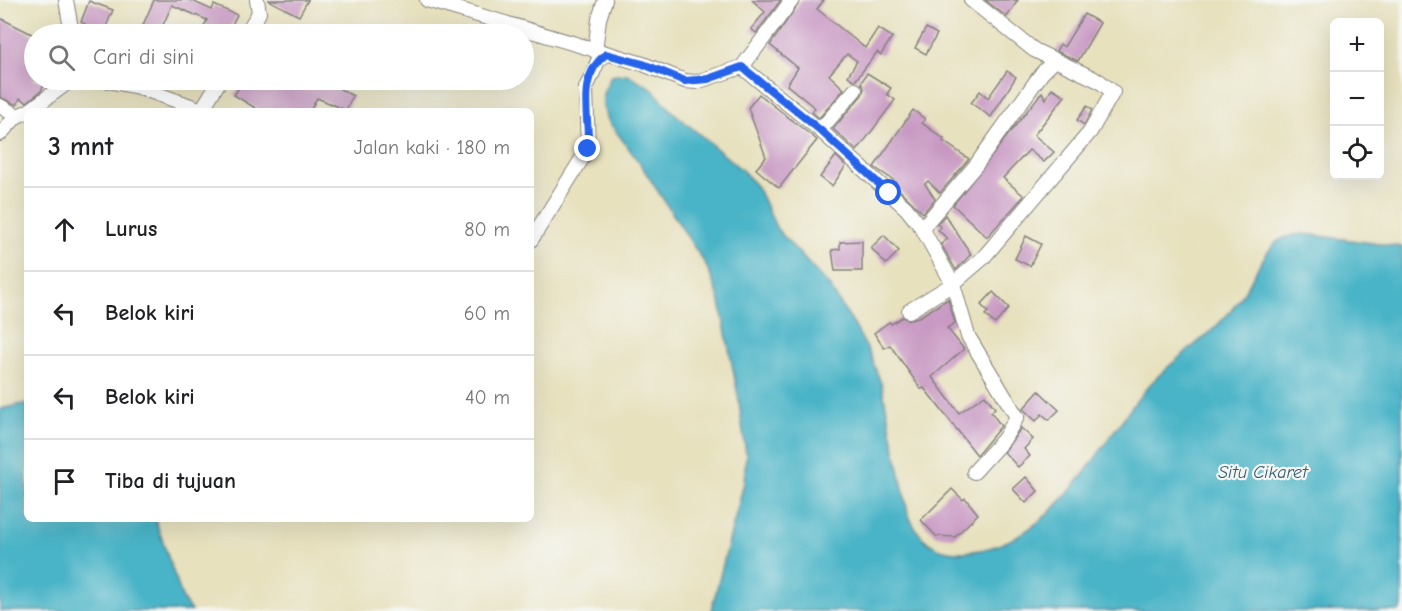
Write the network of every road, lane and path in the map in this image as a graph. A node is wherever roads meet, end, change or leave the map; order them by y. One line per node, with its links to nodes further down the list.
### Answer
1 (66, 0): 7 (street)
2 (257, 0): 8 (street)
3 (427, 0): 9 (street)
4 (605, 0): 11 (street)
5 (792, 0): 13 (street)
6 (971, 0): 12 (street)
7 (70, 24)
8 (252, 24)
9 (506, 24)
10 (534, 33): 11 (street)
11 (601, 53): 13 (street); 26 (street)
12 (1053, 61): 25 (street); 27 (street)
13 (742, 67): 23 (street)
14 (57, 90): 19 (street)
15 (146, 90): 20 (street)
16 (215, 90): 21 (street)
17 (855, 90): 23 (street)
18 (0, 106): 22 (street)
19 (31, 108)
20 (195, 108)
21 (205, 108)
22 (24, 113): 24 (street)
23 (820, 130): 25 (street)
24 (0, 134)
25 (922, 228): 27 (street)
26 (534, 235)
27 (953, 284): 28 (street); 29 (street)
28 (909, 310)
29 (974, 472)

